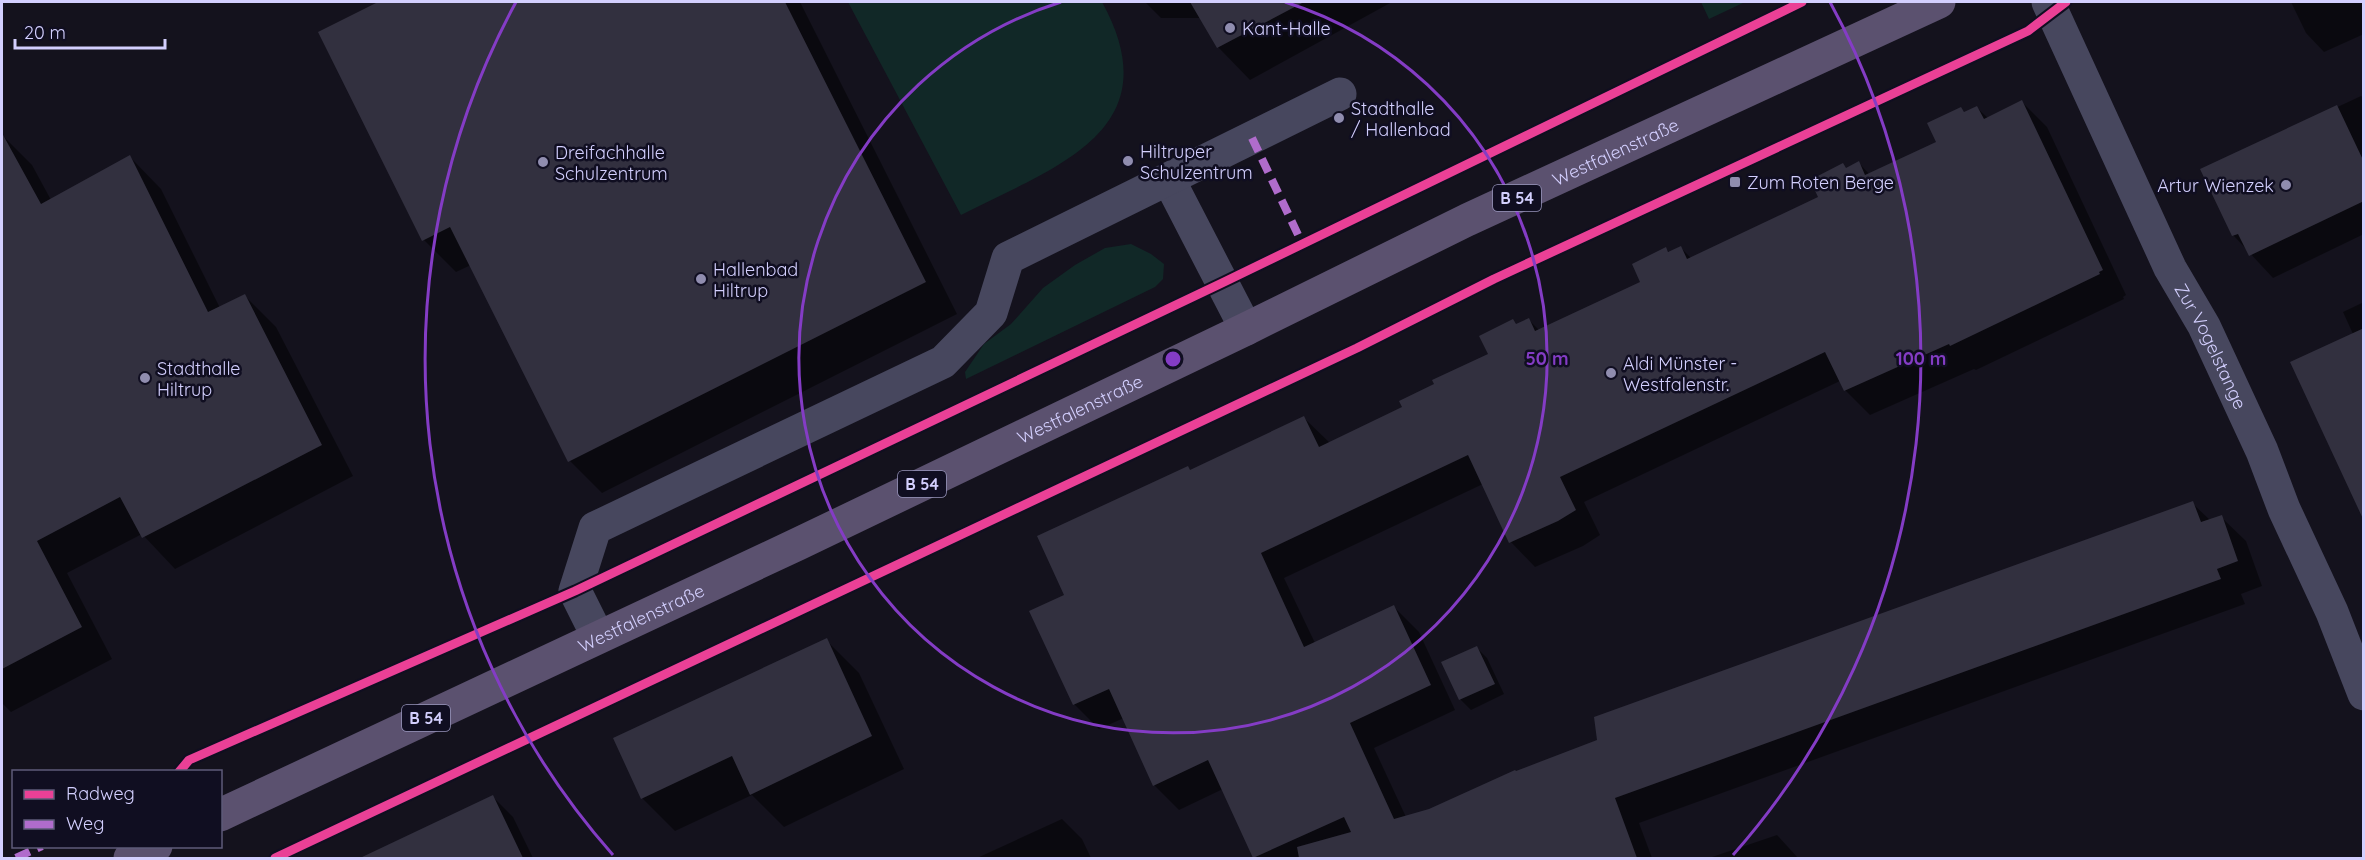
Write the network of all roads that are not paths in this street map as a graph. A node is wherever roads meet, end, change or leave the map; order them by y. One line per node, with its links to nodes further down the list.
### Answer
1 (1939, 2): 5 (main road, Westfalenstraße / B 54)
2 (2048, 2): 7 (street, Zur Vogelstange)
3 (1340, 94): 4 (street)
4 (1168, 180): 5 (street); 6 (street)
5 (1246, 329): 6 (main road, Westfalenstraße / B 54)
6 (598, 637): 8 (main road, Westfalenstraße / B 54)
7 (2364, 694)
8 (222, 814)
9 (152, 848): 10 (main road)
10 (130, 858)

